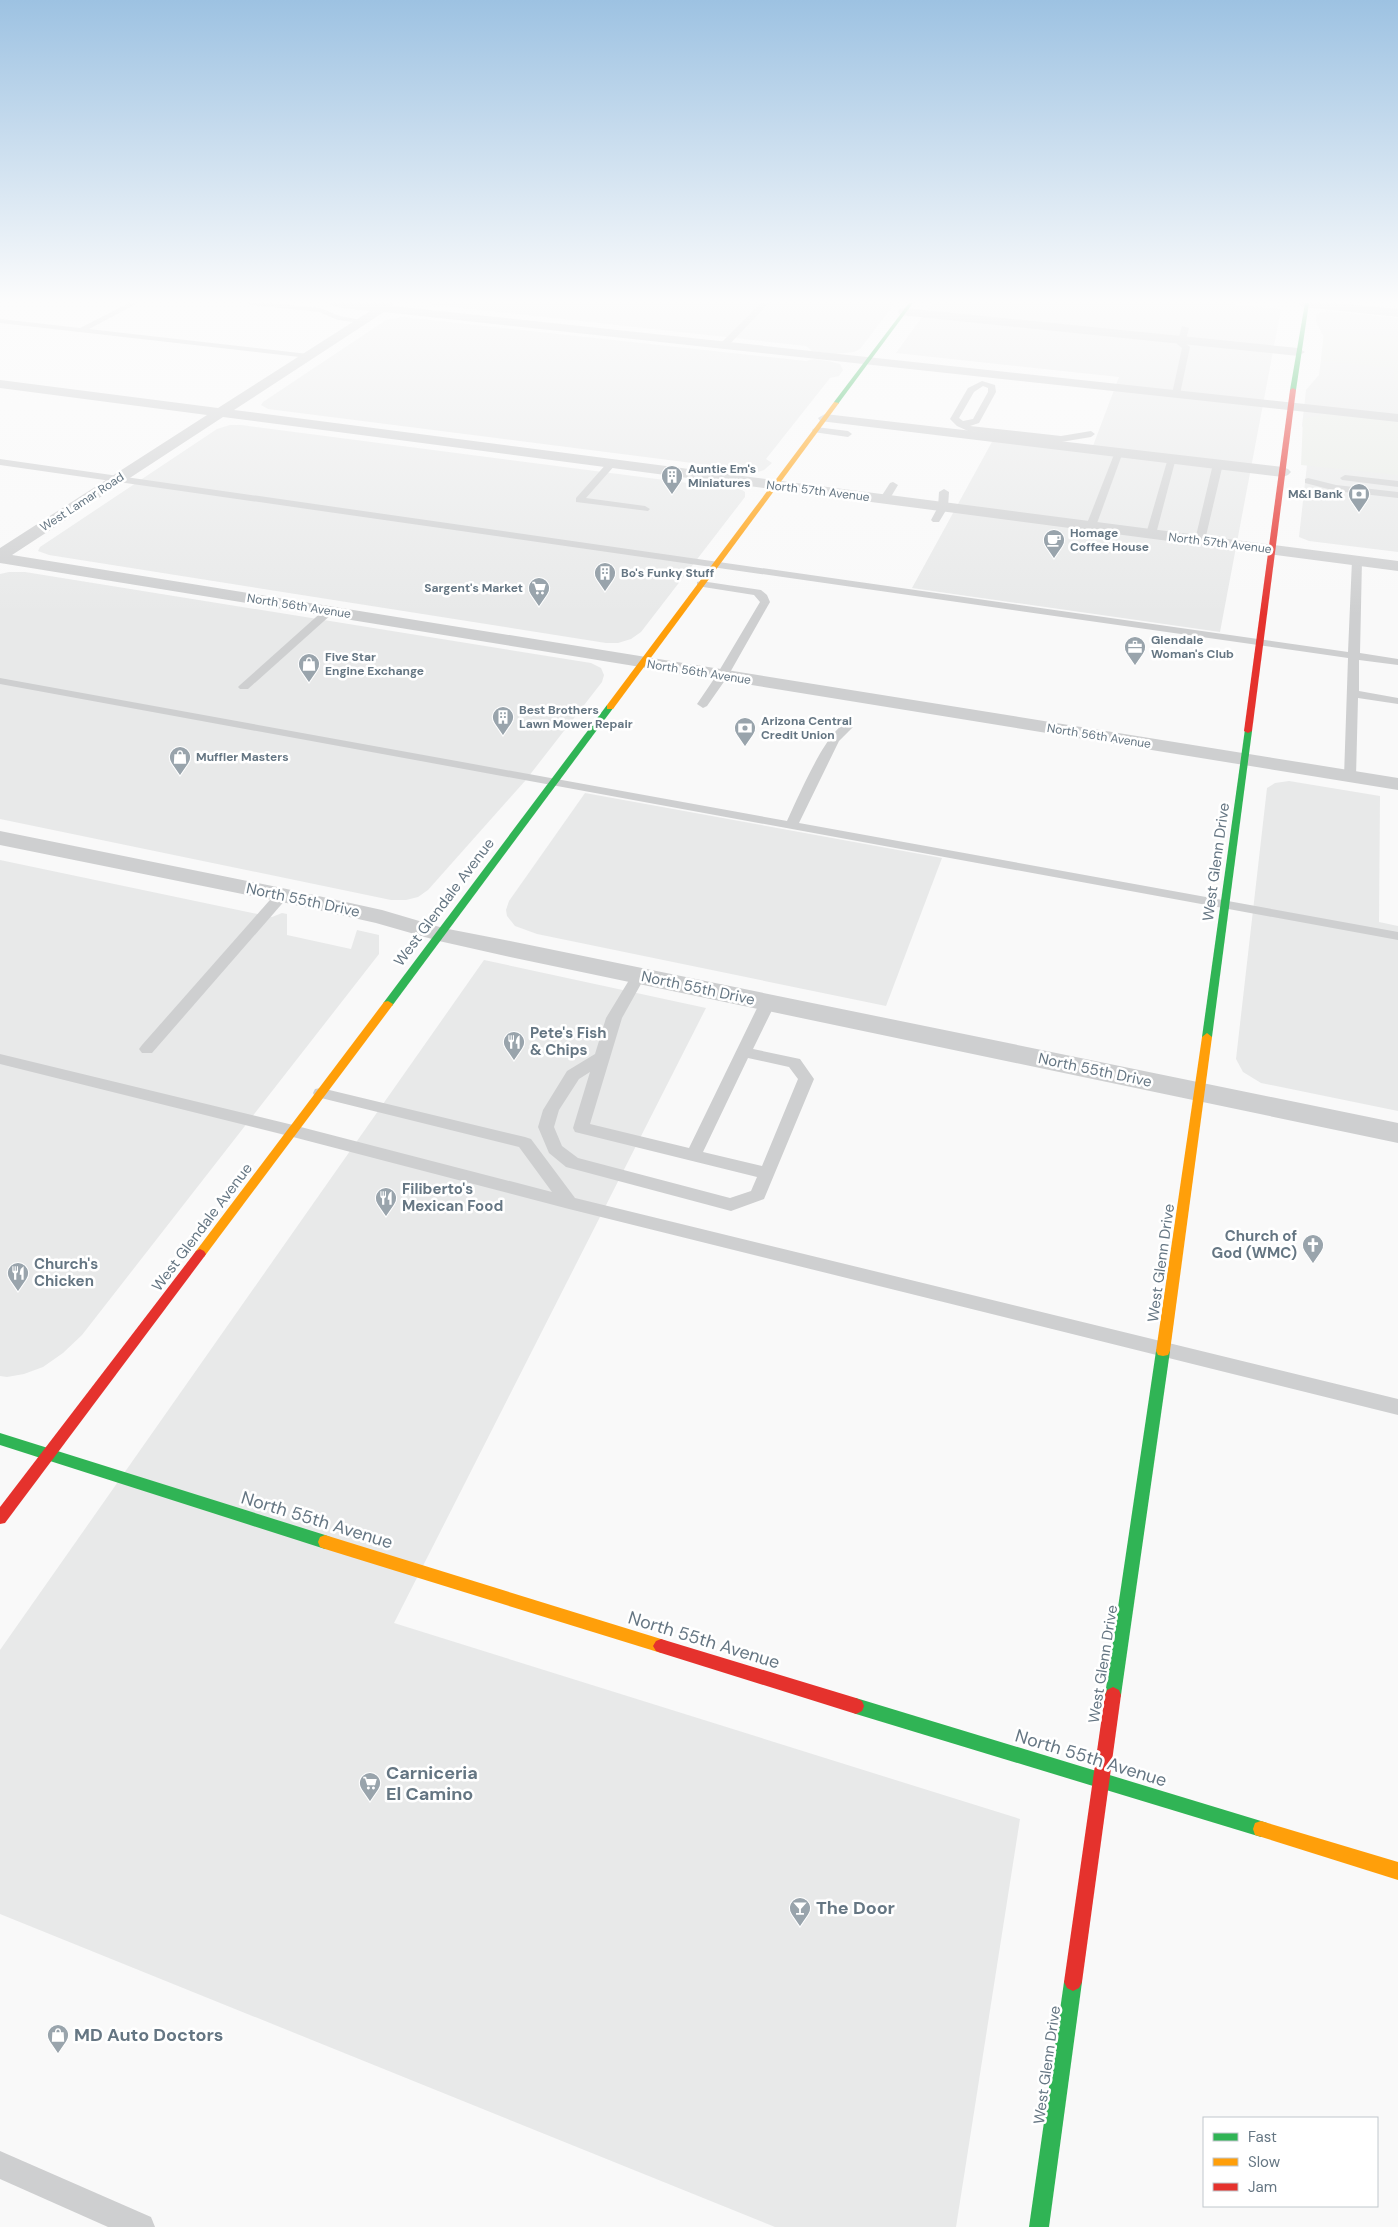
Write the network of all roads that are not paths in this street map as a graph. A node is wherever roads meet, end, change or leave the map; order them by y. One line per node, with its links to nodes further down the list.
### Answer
1 (1291, 406): 20 (street, West Glenn Drive)
2 (172, 407): 9 (street, North 57th Avenue)
3 (228, 407): 9 (street, West Lamar Road)
4 (833, 407): 11 (street, West Glendale Avenue)
5 (961, 407): 12 (lane)
6 (984, 407): 12 (lane)
7 (1299, 407): 10 (street)
8 (970, 412): 12 (lane)
9 (218, 413): 18 (street, North 57th Avenue); 21 (street, West Lamar Road)
10 (1398, 418)
11 (820, 424): 13 (lane); 15 (street); 25 (street, West Glendale Avenue)
12 (960, 424): 14 (lane)
13 (848, 434)
14 (1091, 434)
15 (1119, 452): 16 (street); 30 (lane)
16 (1172, 458): 19 (street); 31 (lane)
17 (0, 462): 21 (lane)
18 (611, 464): 25 (street, North 57th Avenue); 29 (lane)
19 (1218, 464): 20 (street); 32 (lane)
20 (1283, 472): 33 (street, West Glenn Drive)
21 (118, 479): 34 (street, West Lamar Road); 36 (lane)
22 (1308, 481): 23 (lane); 26 (lane); 27 (lane)
23 (1398, 484)
24 (893, 485): 28 (lane)
25 (774, 486): 28 (street, North 57th Avenue); 36 (street, West Glendale Avenue)
26 (1398, 489)
27 (1398, 495)
28 (884, 500): 30 (street, North 57th Avenue)
29 (645, 509)
30 (1091, 526): 31 (street, North 57th Avenue)
31 (1151, 534): 32 (street, North 57th Avenue)
32 (1200, 540): 33 (street, North 57th Avenue)
33 (1272, 550): 35 (street, North 57th Avenue); 40 (street, West Glenn Drive)
34 (0, 556): 39 (street, North 56th Avenue)
35 (1357, 560): 37 (street, North 57th Avenue); 41 (lane)
36 (715, 565): 38 (street, West Glendale Avenue); 40 (lane)
37 (1398, 566)
38 (702, 584): 43 (street, West Glendale Avenue); 44 (lane)
39 (329, 611): 43 (street, North 56th Avenue); 46 (lane)
40 (1259, 642): 41 (lane); 51 (street, West Glenn Drive)
41 (1353, 655): 42 (lane); 47 (lane)
42 (1398, 662)
43 (641, 663): 44 (street, North 56th Avenue); 53 (street, West Glendale Avenue)
44 (722, 676): 49 (lane); 51 (street, North 56th Avenue)
45 (0, 681): 53 (lane)
46 (244, 687)
47 (1353, 694): 48 (lane); 52 (lane)
48 (1398, 701)
49 (703, 704)
50 (847, 727): 55 (lane)
51 (1245, 760): 52 (street, North 56th Avenue); 58 (street, West Glenn Drive)
52 (1350, 777): 54 (street, North 56th Avenue)
53 (554, 782): 55 (lane); 59 (street, West Glendale Avenue)
54 (1398, 784)
55 (791, 825): 58 (lane)
56 (0, 838): 57 (street, North 55th Drive)
57 (282, 895): 59 (street, North 55th Drive); 63 (lane)
58 (1225, 904): 60 (lane); 67 (street, West Glenn Drive)
59 (440, 934): 61 (street, North 55th Drive); 68 (street, West Glendale Avenue)
60 (1398, 936)
61 (639, 975): 62 (street, North 55th Drive); 65 (lane)
62 (768, 1002): 64 (lane); 67 (street, North 55th Drive)
63 (147, 1049)
64 (744, 1052): 71 (lane); 72 (lane)
65 (601, 1058): 71 (lane); 72 (lane)
66 (0, 1059): 69 (lane)
67 (1200, 1092): 70 (street, North 55th Drive); 74 (street, West Glenn Drive)
68 (321, 1093): 69 (street, West Glendale Avenue); 73 (lane)
69 (292, 1131): 73 (lane); 77 (street, West Glendale Avenue)
70 (1398, 1133)
71 (692, 1156): 72 (lane)
72 (767, 1173)
73 (569, 1203): 74 (lane)
74 (1164, 1350): 75 (lane); 79 (street, West Glenn Drive)
75 (1398, 1407)
76 (0, 1438): 77 (street, North 55th Avenue)
77 (49, 1454): 78 (street, West Glendale Avenue); 79 (street, North 55th Avenue)
78 (0, 1518)
79 (1101, 1779): 80 (street, North 55th Avenue); 83 (street, West Glenn Drive)
80 (1398, 1871)
81 (0, 2165): 82 (lane)
82 (141, 2227)
83 (1039, 2227)

